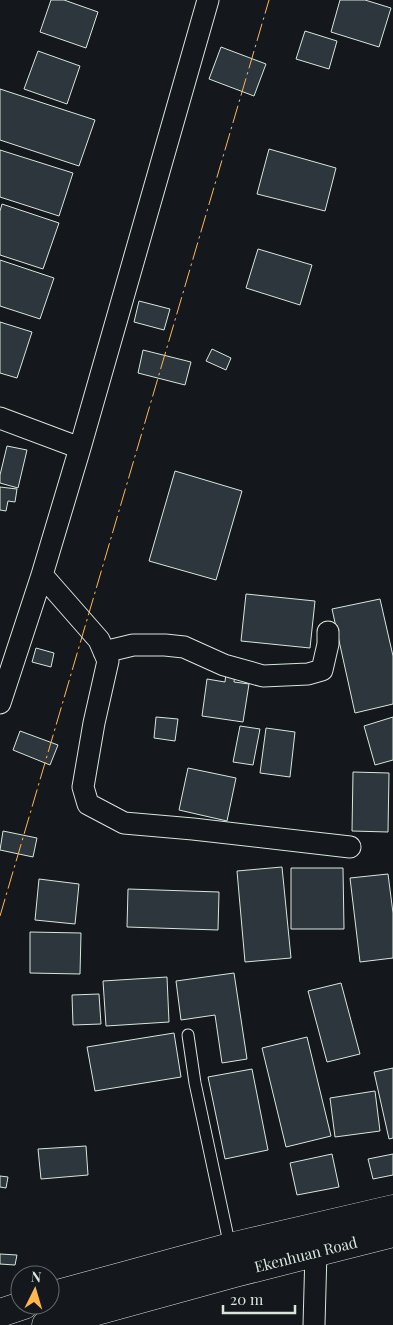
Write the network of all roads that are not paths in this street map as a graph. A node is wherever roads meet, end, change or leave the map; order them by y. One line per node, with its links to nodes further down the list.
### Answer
1 (208, 0): 3 (street)
2 (0, 418): 3 (street)
3 (80, 448): 4 (street)
4 (42, 575): 6 (street); 7 (street)
5 (328, 632): 6 (street)
6 (104, 652): 9 (street)
7 (4, 676): 8 (street)
8 (0, 702)
9 (350, 847)
10 (188, 1035): 13 (lane)
11 (393, 1209): 13 (main road, Ekenhuan Road)
12 (393, 1233): 14 (main road, Ekenhuan Road)
13 (230, 1247): 15 (main road, Ekenhuan Road)
14 (316, 1252): 16 (main road, Ekenhuan Road); 17 (street)
15 (60, 1293)
16 (58, 1323)
17 (314, 1325)

